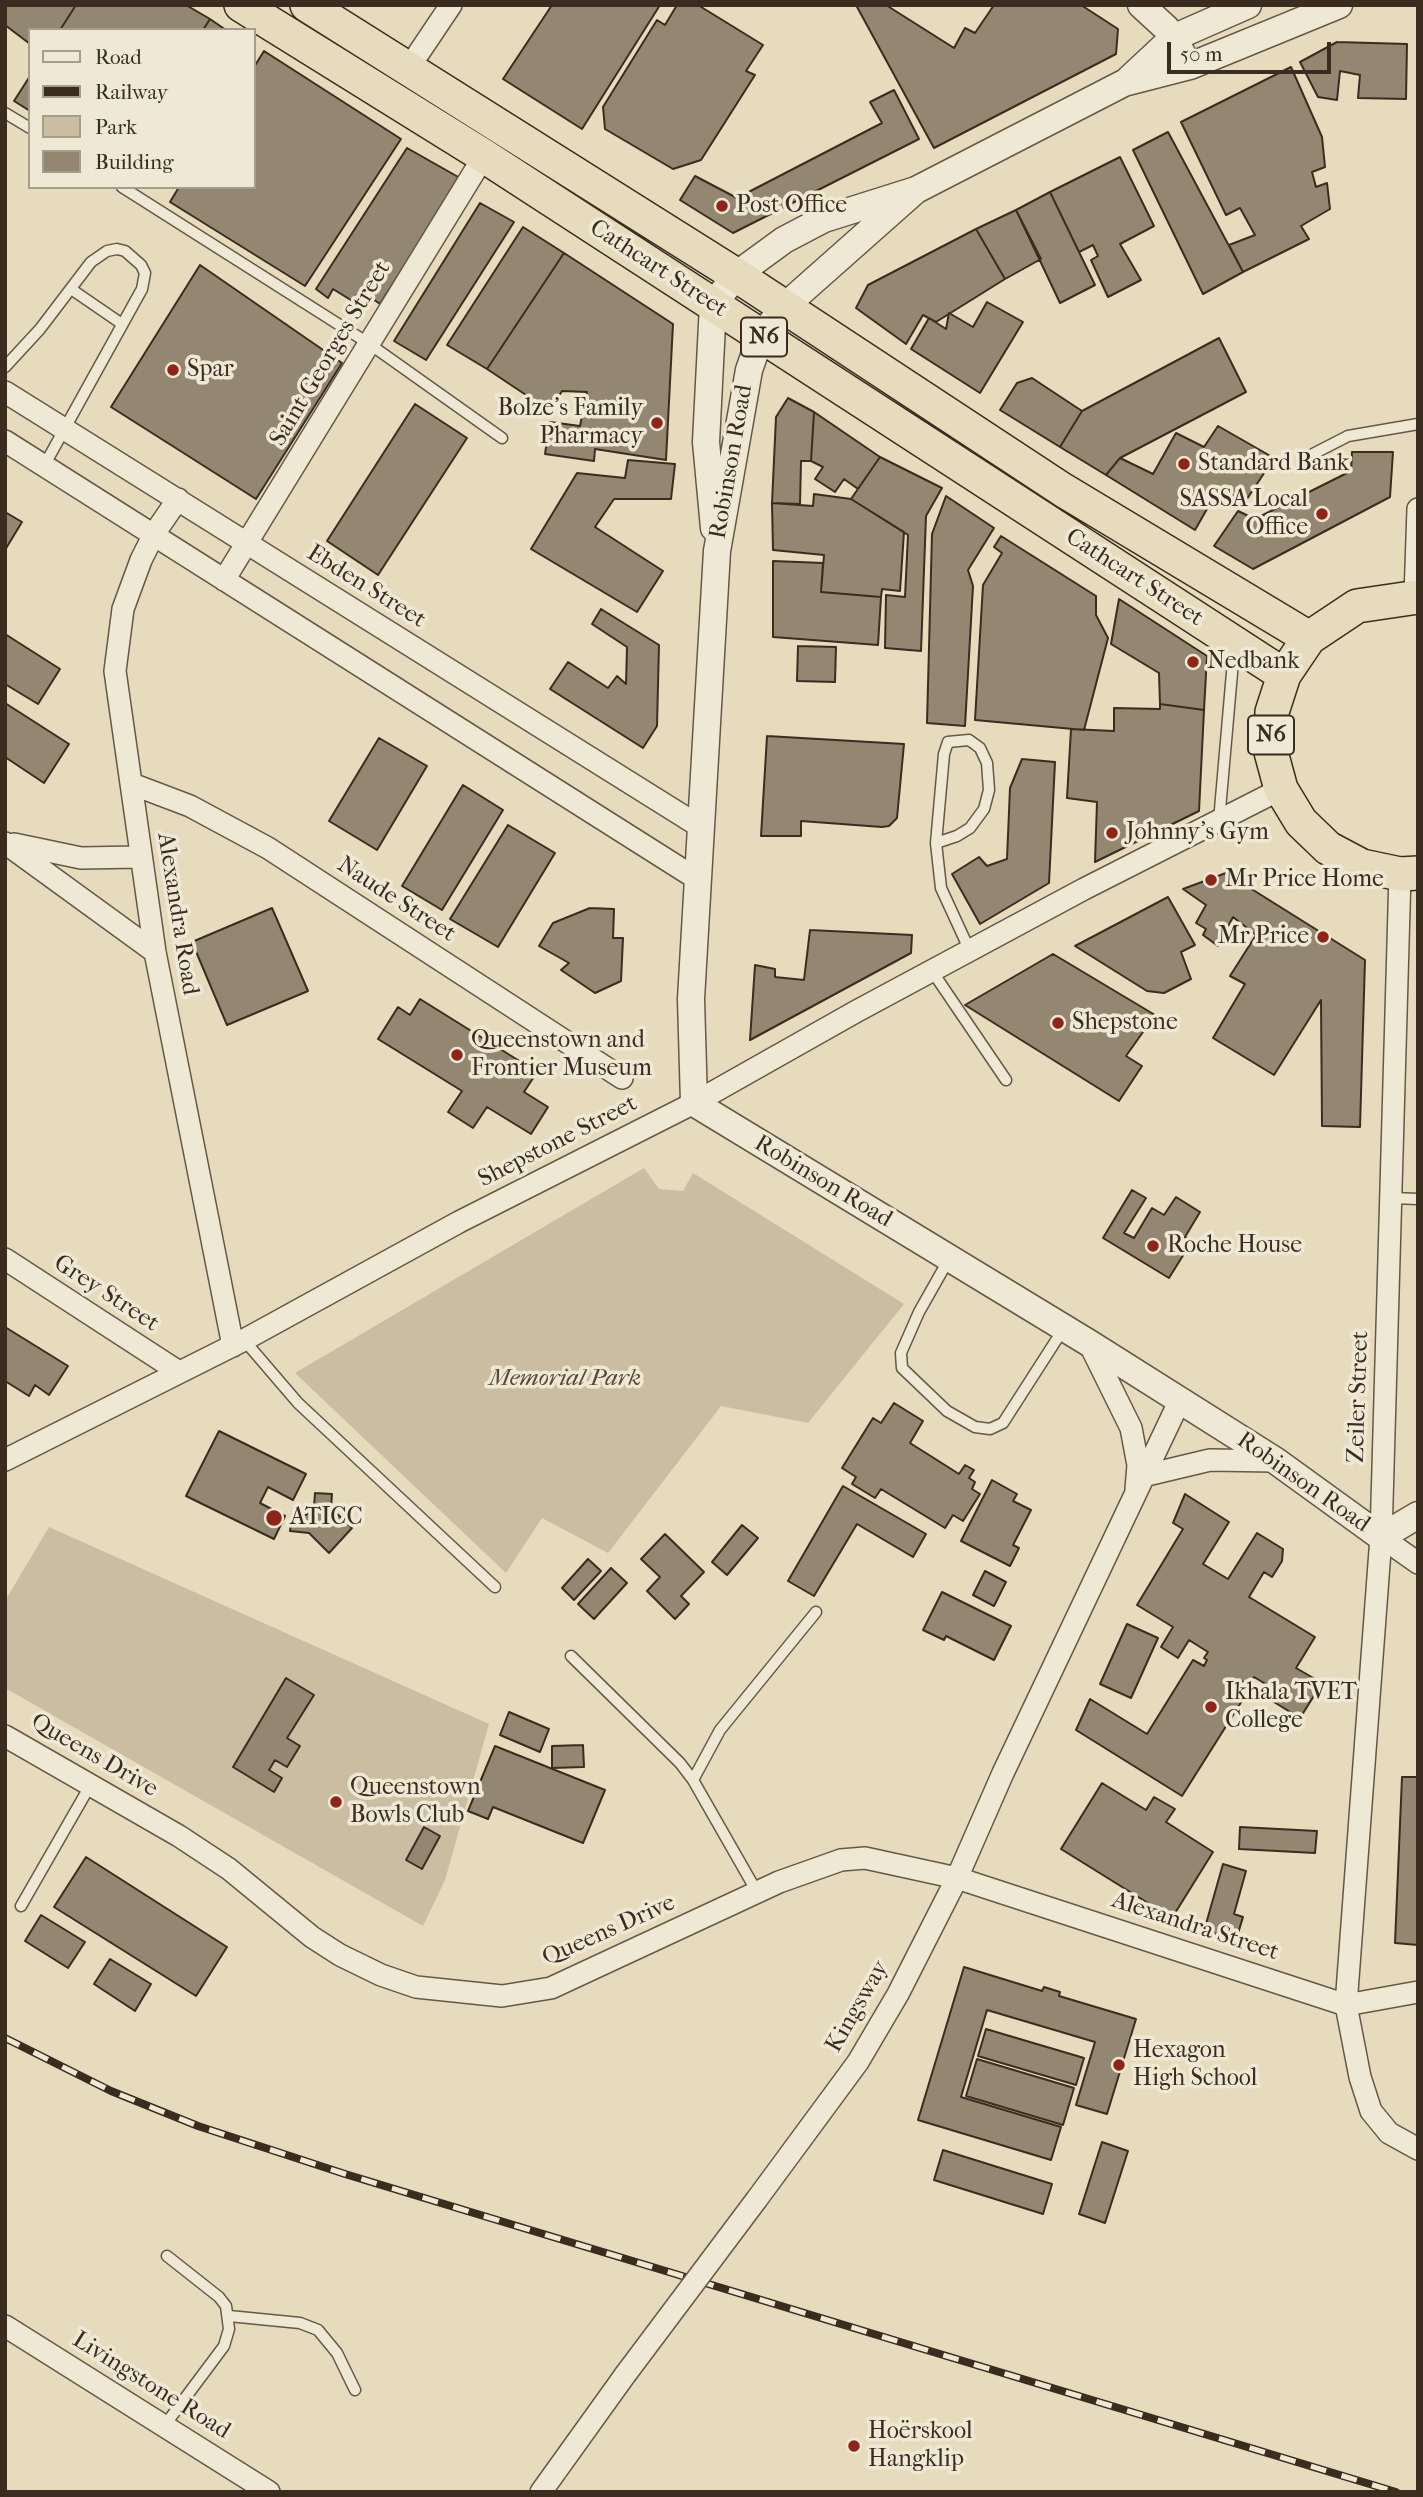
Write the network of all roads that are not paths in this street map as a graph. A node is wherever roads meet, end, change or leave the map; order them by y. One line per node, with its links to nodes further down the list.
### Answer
1 (241, 5): 15 (highway, Cathcart Street / N6)
2 (307, 5): 11 (highway, Cathcart Street / N6)
3 (451, 5): 11 (street)
4 (1141, 5): 8 (street)
5 (1248, 5): 7 (street, Robinson Road)
6 (1339, 5): 9 (street, Robinson Road)
7 (1201, 14): 8 (street, Robinson Road); 9 (street)
8 (1173, 38): 10 (street); 12 (street, Robinson Road)
9 (1222, 53): 10 (street, Robinson Road)
10 (1190, 66): 12 (street, Robinson Road)
11 (408, 69): 18 (highway, Cathcart Street / N6)
12 (1124, 83): 17 (street, Robinson Road)
13 (5, 113): 14 (lane)
14 (28, 127)
15 (484, 156): 20 (highway, Cathcart Street / N6); 24 (street, Saint Georges Street)
16 (125, 189): 24 (lane)
17 (916, 191): 18 (street, Robinson Road); 21 (street, Robinson Road)
18 (736, 275): 20 (street, Robinson Road); 21 (highway, Cathcart Street / N6)
19 (71, 289): 22 (lane); 22 (lane); 25 (lane)
20 (713, 305): 23 (highway, Cathcart Street / N6); 37 (street, Robinson Road)
21 (784, 307): 23 (street, Robinson Road); 40 (highway, Cathcart Street / N6)
22 (122, 324): 28 (lane)
23 (761, 336): 37 (street, Robinson Road); 41 (highway, Cathcart Street / N6)
24 (368, 343): 29 (lane); 36 (street, Saint Georges Street)
25 (5, 367)
26 (5, 392): 28 (street, Ebden Street)
27 (1418, 424): 31 (lane)
28 (64, 429): 32 (lane); 33 (street, Ebden Street)
29 (502, 438)
30 (5, 441): 32 (street)
31 (1313, 454)
32 (44, 466): 35 (street)
33 (178, 499): 35 (street, Alexandra Road); 36 (street, Ebden Street)
34 (1418, 509): 39 (street)
35 (154, 534): 38 (street); 43 (street, Alexandra Road)
36 (247, 544): 38 (street, Saint Georges Street); 46 (street, Ebden Street)
37 (717, 551): 46 (street, Robinson Road)
38 (225, 580): 51 (street)
39 (1416, 596): 40 (highway, N6)
40 (1309, 638): 42 (highway, N6)
41 (1235, 643): 42 (highway, Cathcart Street / N6); 45 (lane)
42 (1283, 675): 44 (highway, N6)
43 (132, 783): 49 (street, Alexandra Road); 55 (street, Naude Street)
44 (1281, 789): 45 (street, Shepstone Street); 50 (highway, N6)
45 (1219, 821): 52 (street, Shepstone Street)
46 (699, 826): 51 (street, Robinson Road)
47 (5, 843): 49 (street); 53 (street)
48 (936, 843): 48 (lane); 52 (lane)
49 (140, 858): 53 (street, Alexandra Road)
50 (1409, 873): 58 (street, Zeiler Street)
51 (697, 879): 57 (street, Robinson Road)
52 (970, 951): 54 (street, Shepstone Street)
53 (155, 952): 63 (street, Alexandra Road)
54 (932, 971): 56 (lane); 57 (street, Shepstone Street)
55 (622, 1078)
56 (1006, 1080)
57 (694, 1103): 60 (street, Robinson Road); 63 (street, Shepstone Street)
58 (1391, 1198): 59 (lane); 72 (street, Zeiler Street)
59 (1418, 1199)
60 (950, 1258): 62 (street, Robinson Road); 62 (lane)
61 (5, 1259): 65 (street, Grey Street)
62 (1064, 1328): 64 (street, Robinson Road)
63 (239, 1343): 65 (street, Shepstone Street); 74 (lane)
64 (1089, 1343): 66 (street, Robinson Road); 70 (street, Kingsway)
65 (179, 1372): 67 (street, Shepstone Street)
66 (1180, 1401): 68 (street, Robinson Road); 69 (street, Kingsway)
67 (5, 1460)
68 (1276, 1461): 69 (street); 72 (street, Robinson Road)
69 (1147, 1475): 70 (street, Kingsway)
70 (1135, 1498): 80 (street, Kingsway)
71 (1418, 1515): 72 (street, Robinson Road)
72 (1381, 1537): 73 (street); 84 (street, Zeiler Street)
73 (1418, 1563)
74 (495, 1587)
75 (816, 1612): 78 (lane)
76 (571, 1656): 78 (lane)
77 (5, 1736): 79 (street, Queens Drive)
78 (693, 1780): 81 (lane)
79 (91, 1783): 81 (street, Queens Drive); 82 (lane)
80 (957, 1878): 81 (street, Queens Drive); 84 (street, Alexandra Street); 92 (street, Kingsway, bridge)
81 (757, 1892)
82 (21, 1906)
83 (1418, 1992): 84 (street, Alexandra Street)
84 (1346, 2005): 85 (street, Zeiler Street)
85 (1418, 2149)
86 (167, 2256): 87 (lane)
87 (229, 2316): 89 (lane); 90 (lane)
88 (5, 2326): 90 (street, Livingstone Road)
89 (355, 2390)
90 (165, 2425): 91 (street, Livingstone Road)
91 (269, 2492)
92 (541, 2492)

